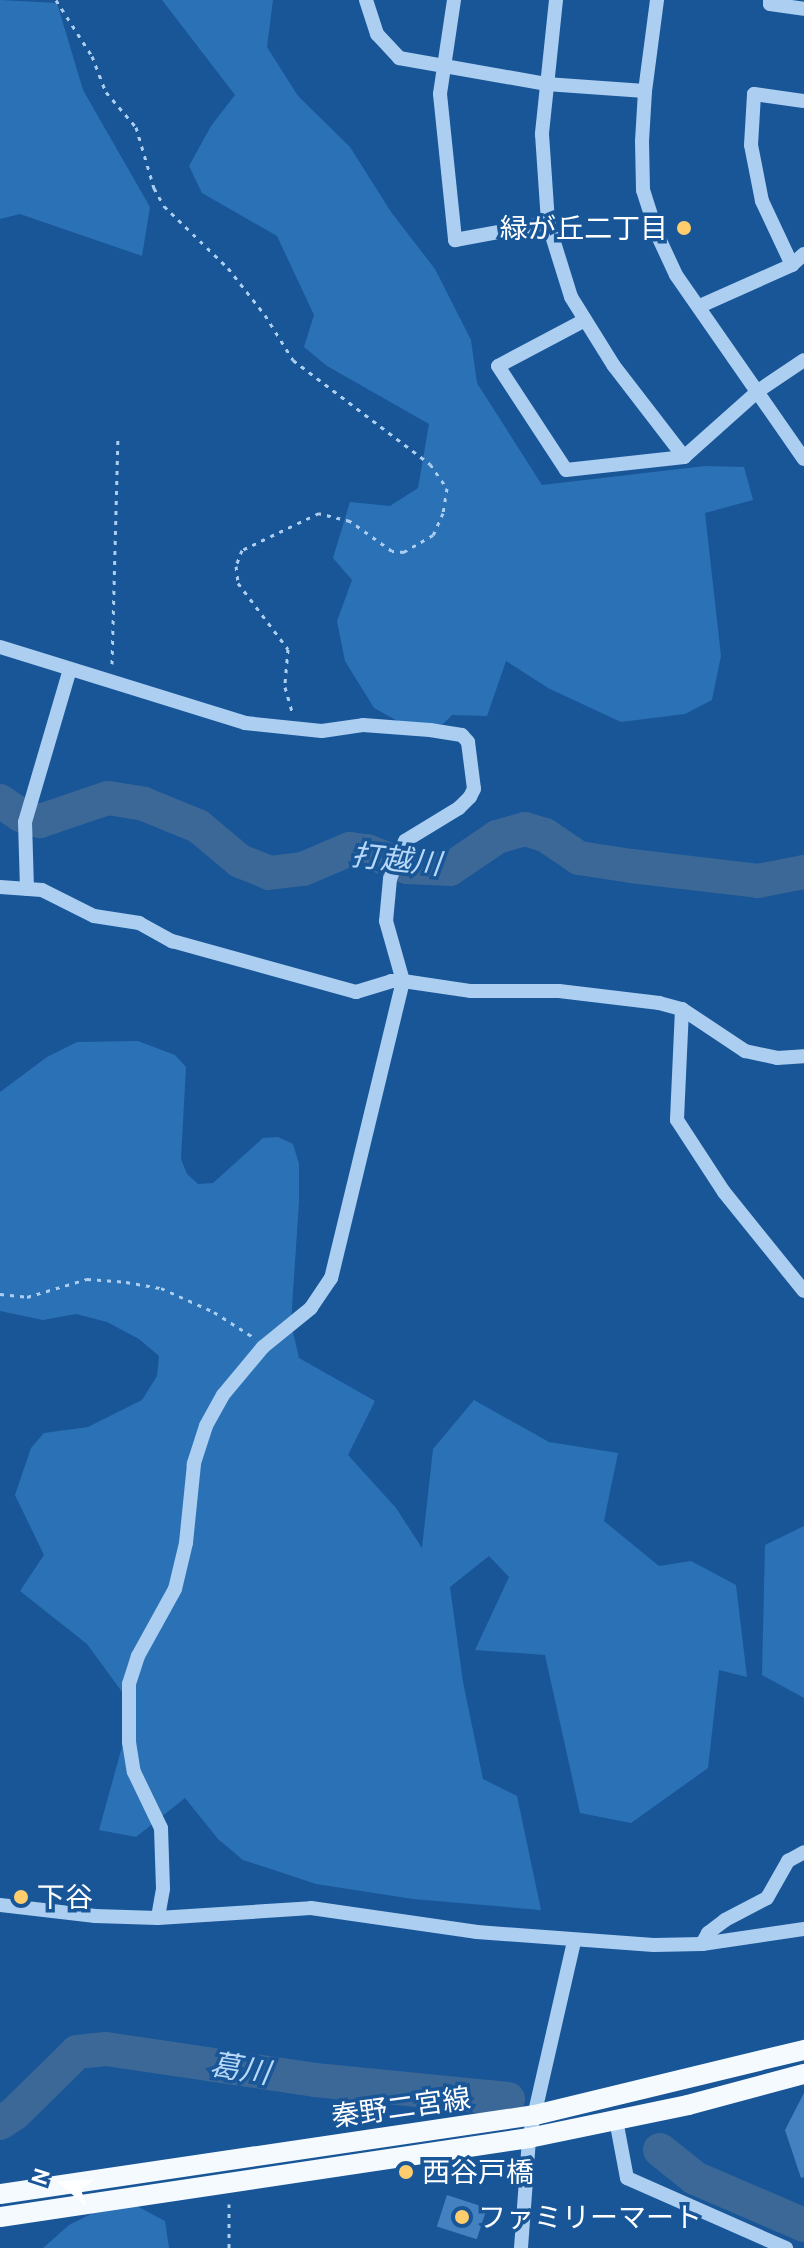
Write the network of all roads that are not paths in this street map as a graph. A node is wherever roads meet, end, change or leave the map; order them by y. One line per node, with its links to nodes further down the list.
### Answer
1 (366, 0): 7 (street)
2 (454, 0): 7 (street)
3 (556, 0): 8 (street)
4 (657, 0): 9 (street)
5 (770, 0): 6 (street)
6 (804, 9)
7 (444, 67): 8 (street); 11 (street)
8 (546, 84): 9 (street); 11 (street)
9 (645, 91): 14 (street)
10 (804, 101): 13 (street)
11 (548, 223): 15 (street)
12 (804, 254): 13 (street)
13 (792, 265): 14 (street)
14 (700, 306): 17 (street)
15 (585, 320): 18 (street); 18 (street)
16 (804, 360): 17 (street)
17 (758, 391): 18 (street); 19 (street)
18 (684, 457)
19 (804, 459)
20 (0, 647): 21 (street)
21 (70, 669): 23 (street); 24 (street)
22 (0, 887): 23 (street)
23 (27, 889): 24 (street)
24 (403, 981): 25 (street); 30 (street)
25 (682, 1009): 26 (street); 27 (street)
26 (804, 1056)
27 (804, 1291)
28 (804, 1852): 33 (street)
29 (0, 1905): 30 (street)
30 (158, 1918): 32 (street)
31 (804, 1929): 33 (street)
32 (574, 1942): 33 (street); 36 (street)
33 (702, 1944)
34 (804, 2050): 36 (main road, 秦野二宮線)
35 (804, 2074): 37 (main road, 秦野二宮線)
36 (530, 2116): 38 (street); 39 (main road, 秦野二宮線)
37 (616, 2120): 38 (main road, 秦野二宮線); 42 (street)
38 (529, 2138): 40 (main road, 秦野二宮線); 41 (street)
39 (0, 2194)
40 (0, 2217)
41 (521, 2248)
42 (786, 2248)

